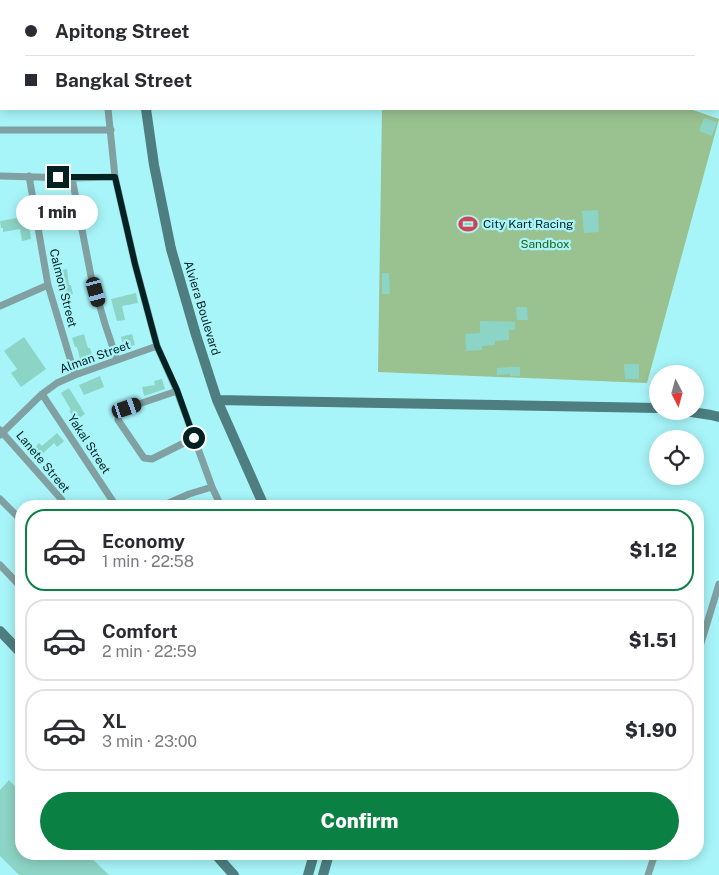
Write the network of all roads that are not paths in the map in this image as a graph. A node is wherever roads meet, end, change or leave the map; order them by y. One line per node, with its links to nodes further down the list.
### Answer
1 (108, 110): 4 (street)
2 (146, 110): 16 (street, Alviera Boulevard)
3 (0, 130): 4 (street)
4 (111, 130): 7 (street)
5 (0, 176): 6 (street)
6 (29, 176): 8 (street); 9 (street, Calmon Street)
7 (115, 177): 8 (street); 11 (street)
8 (72, 178): 12 (street)
9 (48, 285): 10 (street); 13 (street, Calmon Street)
10 (0, 306)
11 (157, 346): 12 (street, Alman Street); 14 (street)
12 (117, 360): 13 (street, Alman Street)
13 (75, 375): 15 (street, Alman Street)
14 (177, 390): 21 (street); 21 (street)
15 (42, 394): 20 (street, Alman Street); 25 (street, Yakal Street)
16 (217, 400): 17 (street); 28 (street, Alviera Boulevard)
17 (649, 408)
18 (704, 413): 19 (street)
19 (719, 417)
20 (1, 432): 24 (street, Lanete Street)
21 (194, 438): 22 (street)
22 (212, 486): 26 (street); 27 (street)
23 (0, 499): 29 (street)
24 (62, 500)
25 (112, 500)
26 (179, 500)
27 (218, 500)
28 (261, 500)
29 (15, 514)
30 (0, 565): 31 (street)
31 (15, 581)
32 (719, 584): 34 (street)
33 (0, 631): 35 (street)
34 (704, 633)
35 (15, 647)
36 (220, 860): 40 (street)
37 (312, 860): 41 (street)
38 (327, 860): 42 (street)
39 (653, 860): 43 (street)
40 (234, 875)
41 (308, 875)
42 (322, 875)
43 (648, 875)

